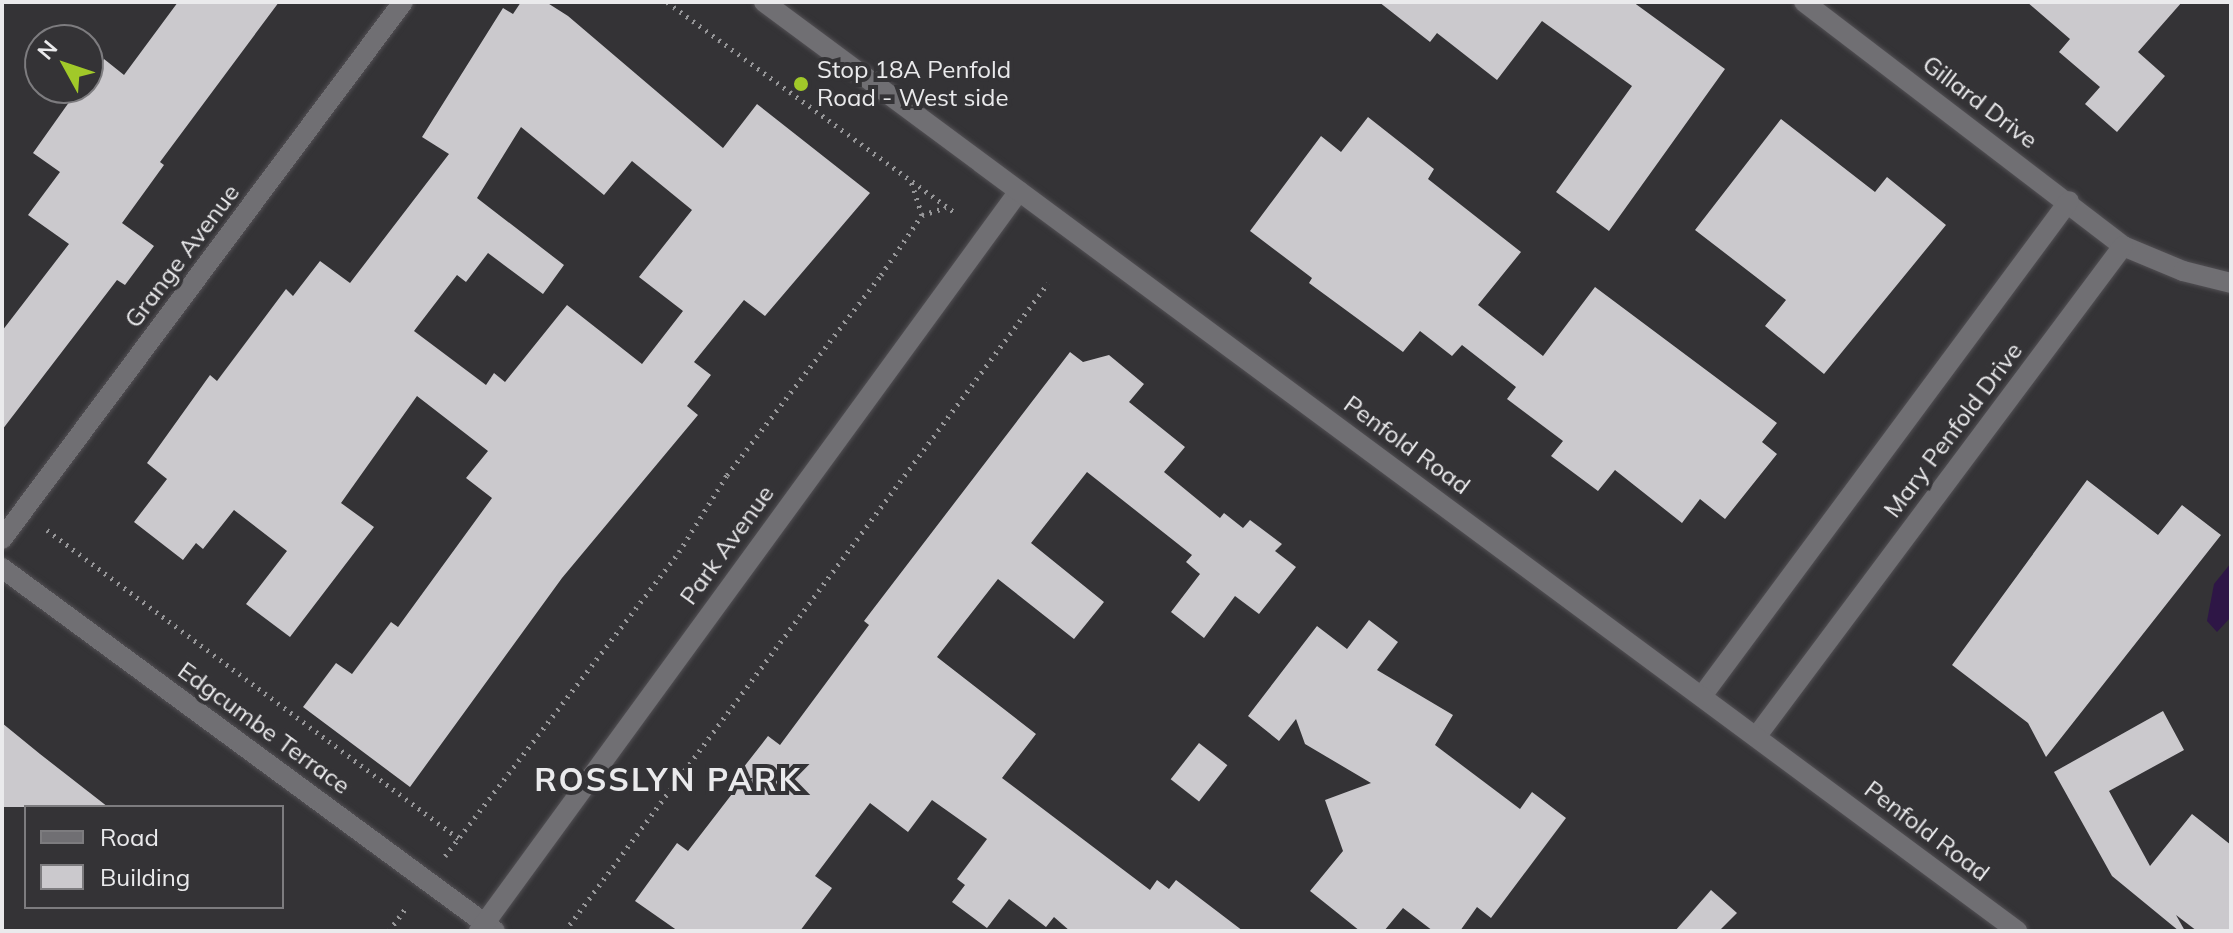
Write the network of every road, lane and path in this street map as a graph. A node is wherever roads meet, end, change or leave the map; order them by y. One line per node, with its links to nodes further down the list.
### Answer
1 (403, 2): 14 (street, Grange Avenue)
2 (667, 2): 5 (path)
3 (764, 2): 6 (street, Penfold Road)
4 (1804, 2): 7 (street, Gillard Drive)
5 (911, 181): 8 (path); 10 (path)
6 (1019, 191): 17 (street, Penfold Road); 21 (street, Park Avenue)
7 (2069, 201): 11 (street, Gillard Drive); 17 (street, Mary Penfold Drive)
8 (946, 207): 9 (path); 10 (path)
9 (955, 213)
10 (922, 215): 19 (path)
11 (2123, 246): 13 (street); 18 (street, Mary Penfold Drive)
12 (1048, 283): 22 (path)
13 (2231, 283)
14 (24, 512): 15 (street, Grange Avenue); 19 (path)
15 (2, 539)
16 (2, 568): 20 (street, Edgcumbe Terrace)
17 (1702, 696): 18 (street, Penfold Road)
18 (1756, 737): 23 (street, Penfold Road)
19 (458, 838): 20 (path)
20 (426, 880): 21 (street, Edgcumbe Terrace)
21 (486, 928)
22 (565, 931)
23 (2017, 931)

